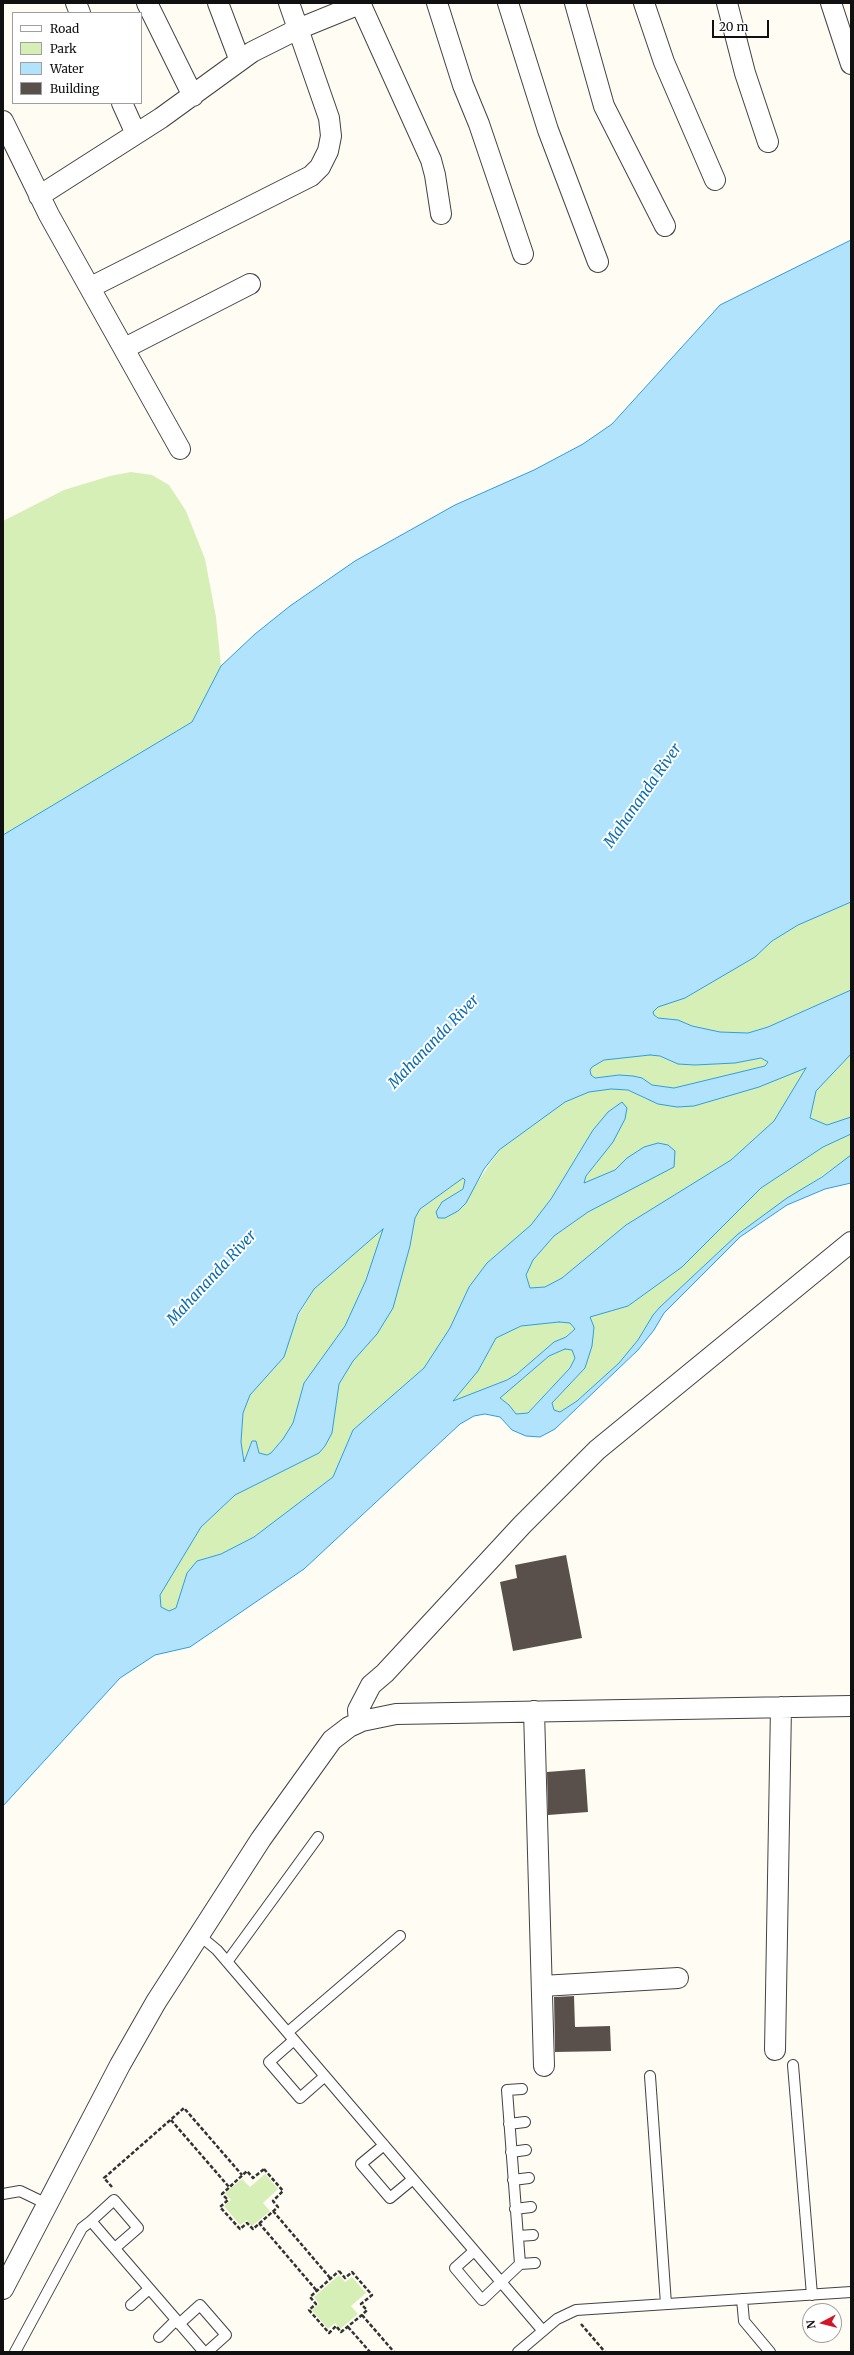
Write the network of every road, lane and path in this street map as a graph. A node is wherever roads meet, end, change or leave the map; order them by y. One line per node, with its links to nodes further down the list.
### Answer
1 (147, 3): 14 (street)
2 (218, 3): 12 (street)
3 (288, 3): 11 (street)
4 (361, 3): 11 (street); 21 (street)
5 (437, 3): 23 (street)
6 (508, 3): 24 (street)
7 (576, 3): 22 (street)
8 (644, 3): 19 (street)
9 (727, 3): 18 (street)
10 (831, 3): 13 (street)
11 (298, 29): 12 (street); 26 (street)
12 (240, 61): 14 (street)
13 (851, 64)
14 (193, 96): 17 (street)
15 (122, 104): 17 (street)
16 (3, 121): 20 (street)
17 (136, 134): 20 (street)
18 (768, 142)
19 (716, 180)
20 (39, 196): 26 (street)
21 (441, 214)
22 (664, 226)
23 (523, 254)
24 (598, 262)
25 (250, 284): 27 (street)
26 (91, 287): 27 (street)
27 (124, 348): 28 (street)
28 (180, 449)
29 (851, 1242): 30 (street)
30 (832, 1258): 31 (street); 35 (street)
31 (851, 1263)
32 (851, 1706): 33 (street)
33 (780, 1707): 34 (street); 43 (street)
34 (534, 1712): 35 (street); 41 (street)
35 (359, 1722): 37 (street)
36 (318, 1836): 39 (lane)
37 (199, 1935): 39 (lane); 62 (street)
38 (400, 1936): 42 (lane)
39 (227, 1962): 42 (lane)
40 (678, 1978): 41 (street)
41 (542, 1986): 45 (street)
42 (291, 2036): 46 (lane); 46 (lane)
43 (775, 2050)
44 (793, 2065): 80 (lane)
45 (544, 2066)
46 (325, 2076): 52 (lane)
47 (650, 2076): 82 (lane)
48 (522, 2089): 51 (lane)
49 (171, 2120): 55 (path); 59 (path); 61 (path)
50 (525, 2122): 51 (lane)
51 (509, 2124): 54 (lane)
52 (384, 2145): 57 (lane); 57 (lane)
53 (526, 2150): 54 (lane)
54 (511, 2152): 58 (lane)
55 (242, 2176): 59 (path); 65 (path)
56 (529, 2178): 58 (lane)
57 (413, 2179): 71 (lane)
58 (514, 2180): 64 (lane)
59 (228, 2188): 67 (path)
60 (3, 2194): 62 (lane)
61 (114, 2200): 66 (lane); 70 (lane)
62 (47, 2204): 76 (street)
63 (531, 2207): 64 (lane)
64 (516, 2209): 69 (lane)
65 (273, 2211): 67 (path); 74 (path)
66 (91, 2221): 70 (lane); 91 (lane)
67 (259, 2223): 78 (path)
68 (533, 2235): 69 (lane)
69 (518, 2236): 73 (lane)
70 (114, 2248): 77 (lane)
71 (474, 2251): 75 (lane); 75 (lane)
72 (535, 2263): 73 (lane)
73 (520, 2264): 75 (lane)
74 (331, 2279): 78 (path); 85 (path)
75 (502, 2283): 88 (lane)
76 (3, 2289)
77 (149, 2289): 83 (lane); 86 (lane)
78 (317, 2291): 87 (path)
79 (851, 2292): 80 (lane)
80 (812, 2295): 81 (lane)
81 (742, 2299): 82 (lane); 96 (lane)
82 (666, 2304): 84 (lane)
83 (131, 2305)
84 (570, 2312): 88 (lane); 95 (path)
85 (362, 2314): 87 (path); 93 (path)
86 (178, 2322): 89 (lane); 90 (lane); 90 (lane)
87 (348, 2326): 92 (path)
88 (543, 2331): 94 (lane)
89 (159, 2337)
90 (201, 2351)
91 (15, 2352)
92 (370, 2352)
93 (394, 2352)
94 (518, 2352)
95 (605, 2352)
96 (770, 2352)

